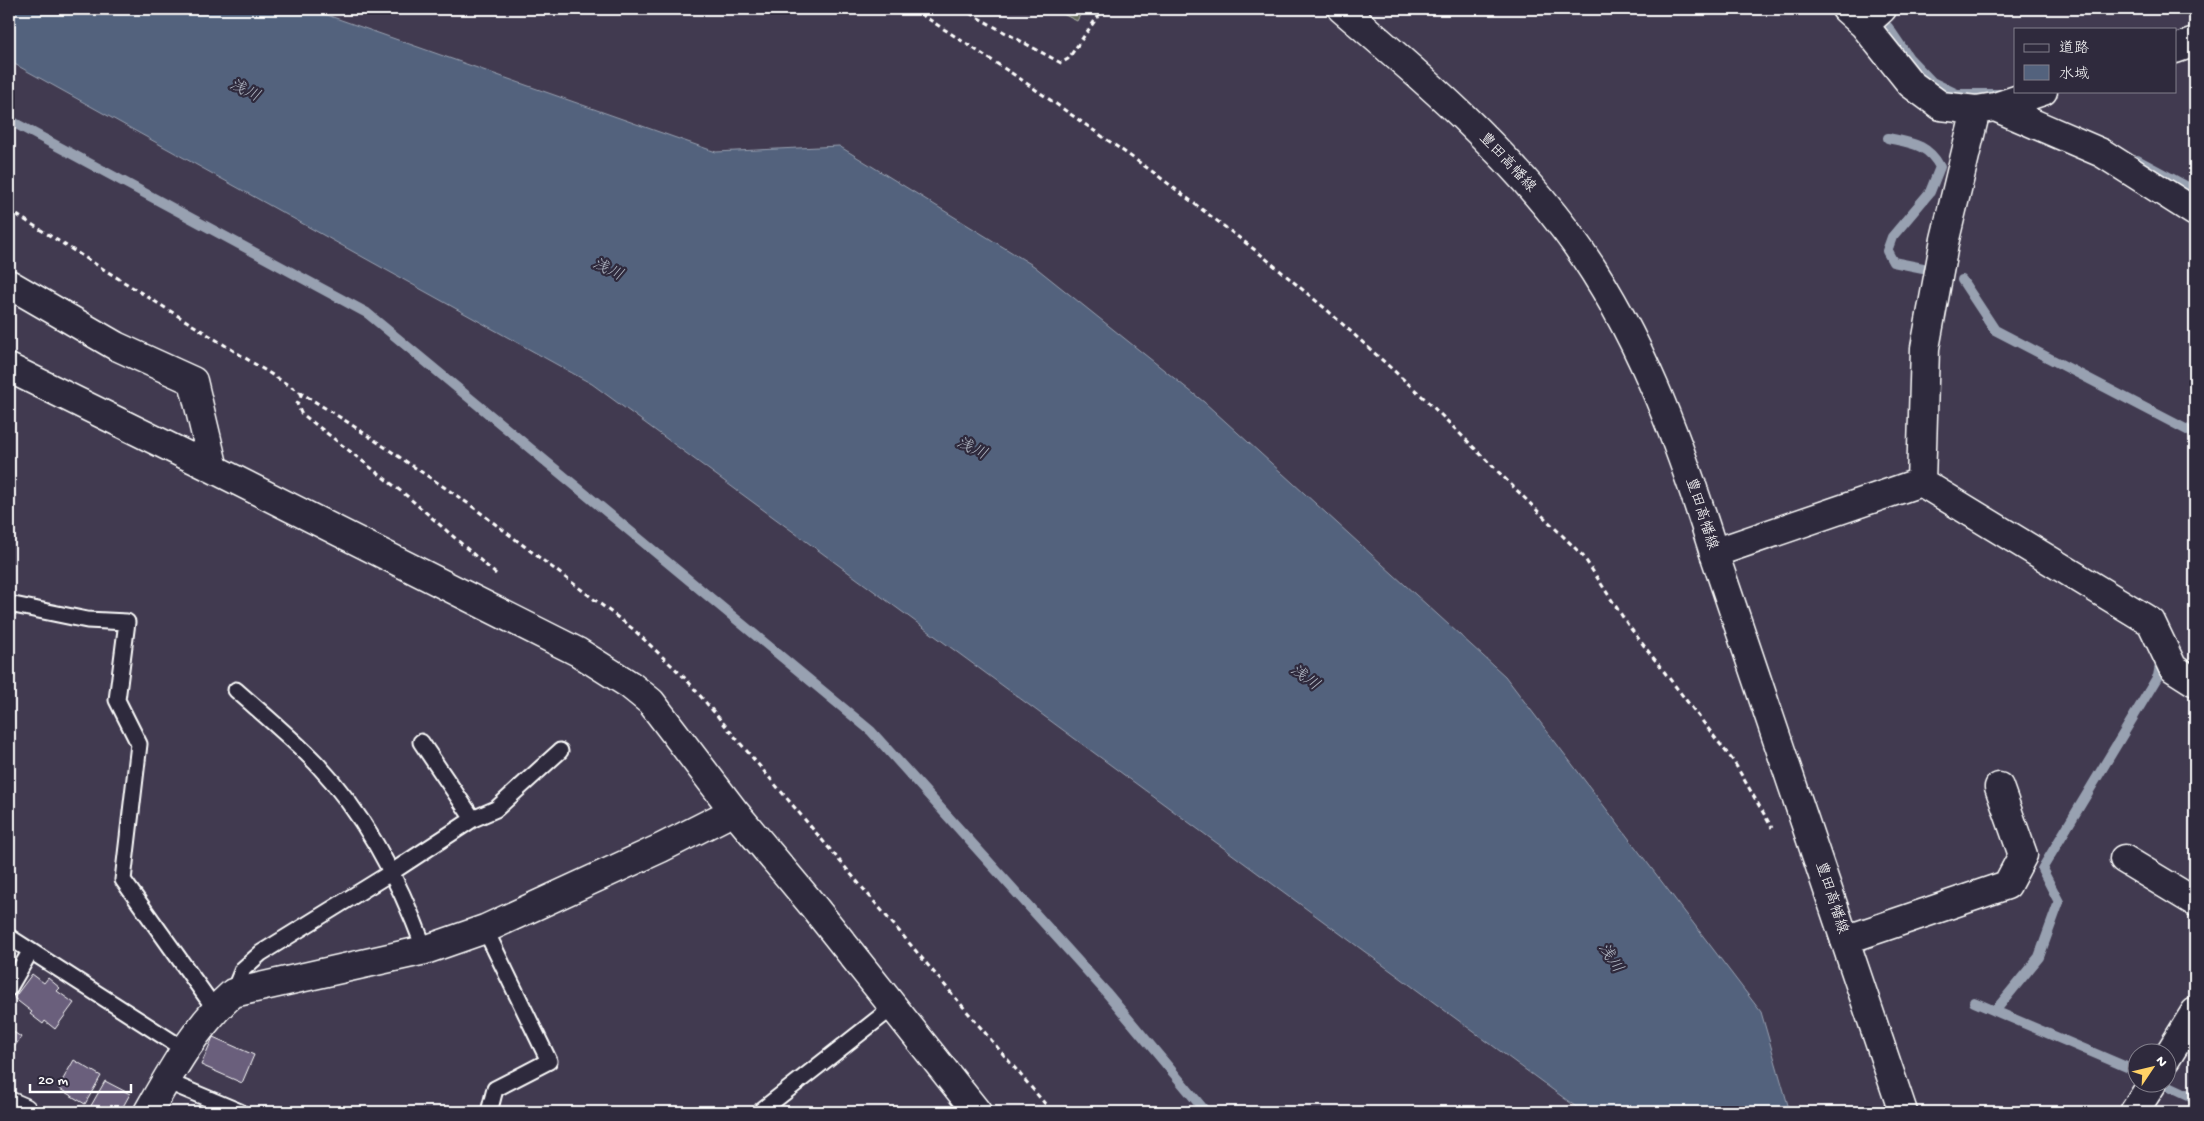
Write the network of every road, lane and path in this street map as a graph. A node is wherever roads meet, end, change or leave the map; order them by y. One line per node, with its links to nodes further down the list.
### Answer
1 (913, 9): 26 (path)
2 (962, 9): 3 (path)
3 (1103, 9)
4 (1342, 9): 16 (street, 豊田高幡線)
5 (1864, 14): 9 (street)
6 (2195, 42): 7 (street)
7 (2176, 49)
8 (2040, 92): 9 (street)
9 (1985, 108): 10 (street); 15 (street)
10 (2195, 212)
11 (9, 284): 14 (street)
12 (9, 368): 14 (street)
13 (302, 393): 17 (path)
14 (214, 468): 24 (street)
15 (1921, 482): 16 (street); 19 (street)
16 (1714, 553): 32 (street, 豊田高幡線)
17 (499, 576)
18 (9, 604): 36 (lane)
19 (2195, 682)
20 (236, 690): 28 (lane)
21 (422, 742): 25 (lane)
22 (560, 751): 25 (lane)
23 (1999, 787): 32 (street)
24 (734, 811): 30 (street); 37 (street)
25 (473, 819): 28 (lane)
26 (1776, 835)
27 (2124, 859): 29 (street)
28 (392, 872): 33 (lane); 36 (lane)
29 (2195, 902)
30 (485, 929): 33 (street); 48 (lane)
31 (9, 937): 34 (lane)
32 (1845, 940): 50 (street, 豊田高幡線)
33 (425, 950): 36 (street)
34 (30, 952): 35 (lane); 40 (lane)
35 (9, 988)
36 (224, 1001): 40 (street)
37 (893, 1007): 44 (lane); 49 (street)
38 (2195, 1012): 39 (street)
39 (2175, 1044)
40 (185, 1050): 41 (street)
41 (166, 1080): 46 (street); 47 (lane)
42 (2146, 1094): 51 (street)
43 (9, 1106): 45 (street)
44 (762, 1110)
45 (23, 1112)
46 (148, 1112)
47 (240, 1112)
48 (489, 1112)
49 (977, 1112)
50 (1903, 1112)
51 (2134, 1112)

